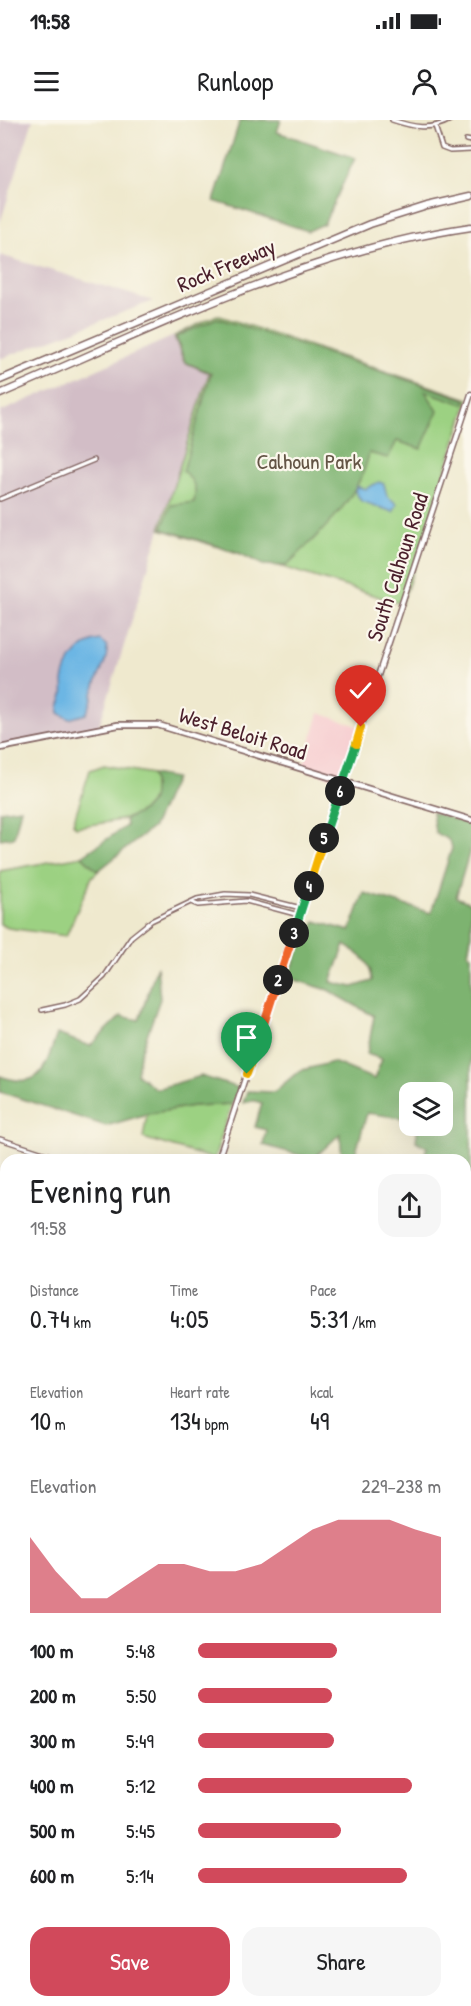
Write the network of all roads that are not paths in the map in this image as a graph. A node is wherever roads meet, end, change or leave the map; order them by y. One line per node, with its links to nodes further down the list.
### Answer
1 (392, 120): 3 (street)
2 (450, 120): 3 (street)
3 (435, 126): 4 (street)
4 (471, 150)
5 (471, 196): 7 (highway, Rock Freeway)
6 (471, 226): 8 (highway, Rock Freeway)
7 (0, 380)
8 (0, 394)
9 (470, 398): 13 (street, South Calhoun Road)
10 (94, 460): 11 (street)
11 (0, 499)
12 (0, 748): 13 (main road, West Beloit Road)
13 (344, 781): 14 (main road, West Beloit Road); 20 (street, South Calhoun Road)
14 (471, 820)
15 (220, 895): 16 (street); 17 (street); 19 (street)
16 (249, 895): 18 (street); 20 (street)
17 (220, 901): 18 (street); 19 (street)
18 (248, 901): 21 (street)
19 (193, 903): 22 (street)
20 (302, 909): 21 (street, South Calhoun Road)
21 (299, 915): 25 (street, South Calhoun Road)
22 (42, 1010)
23 (0, 1139): 24 (street)
24 (46, 1154)
25 (220, 1154)

